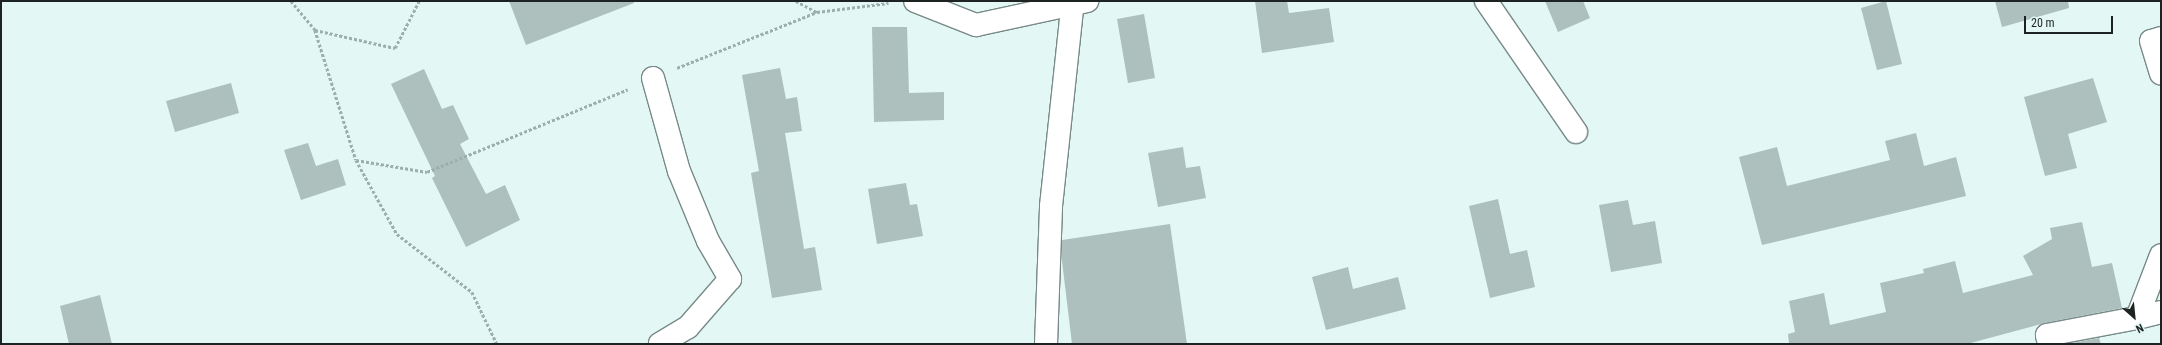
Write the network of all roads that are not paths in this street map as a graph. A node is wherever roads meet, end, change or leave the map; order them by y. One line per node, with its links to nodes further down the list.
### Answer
1 (915, 1): 3 (street)
2 (1486, 1): 7 (street)
3 (1078, 2): 12 (street)
4 (2161, 38): 5 (street)
5 (2161, 73)
6 (653, 78): 11 (street)
7 (1576, 132)
8 (2161, 255): 10 (street)
9 (2161, 312): 10 (street)
10 (2137, 318): 13 (street)
11 (660, 344)
12 (1046, 344)
13 (2049, 344)

